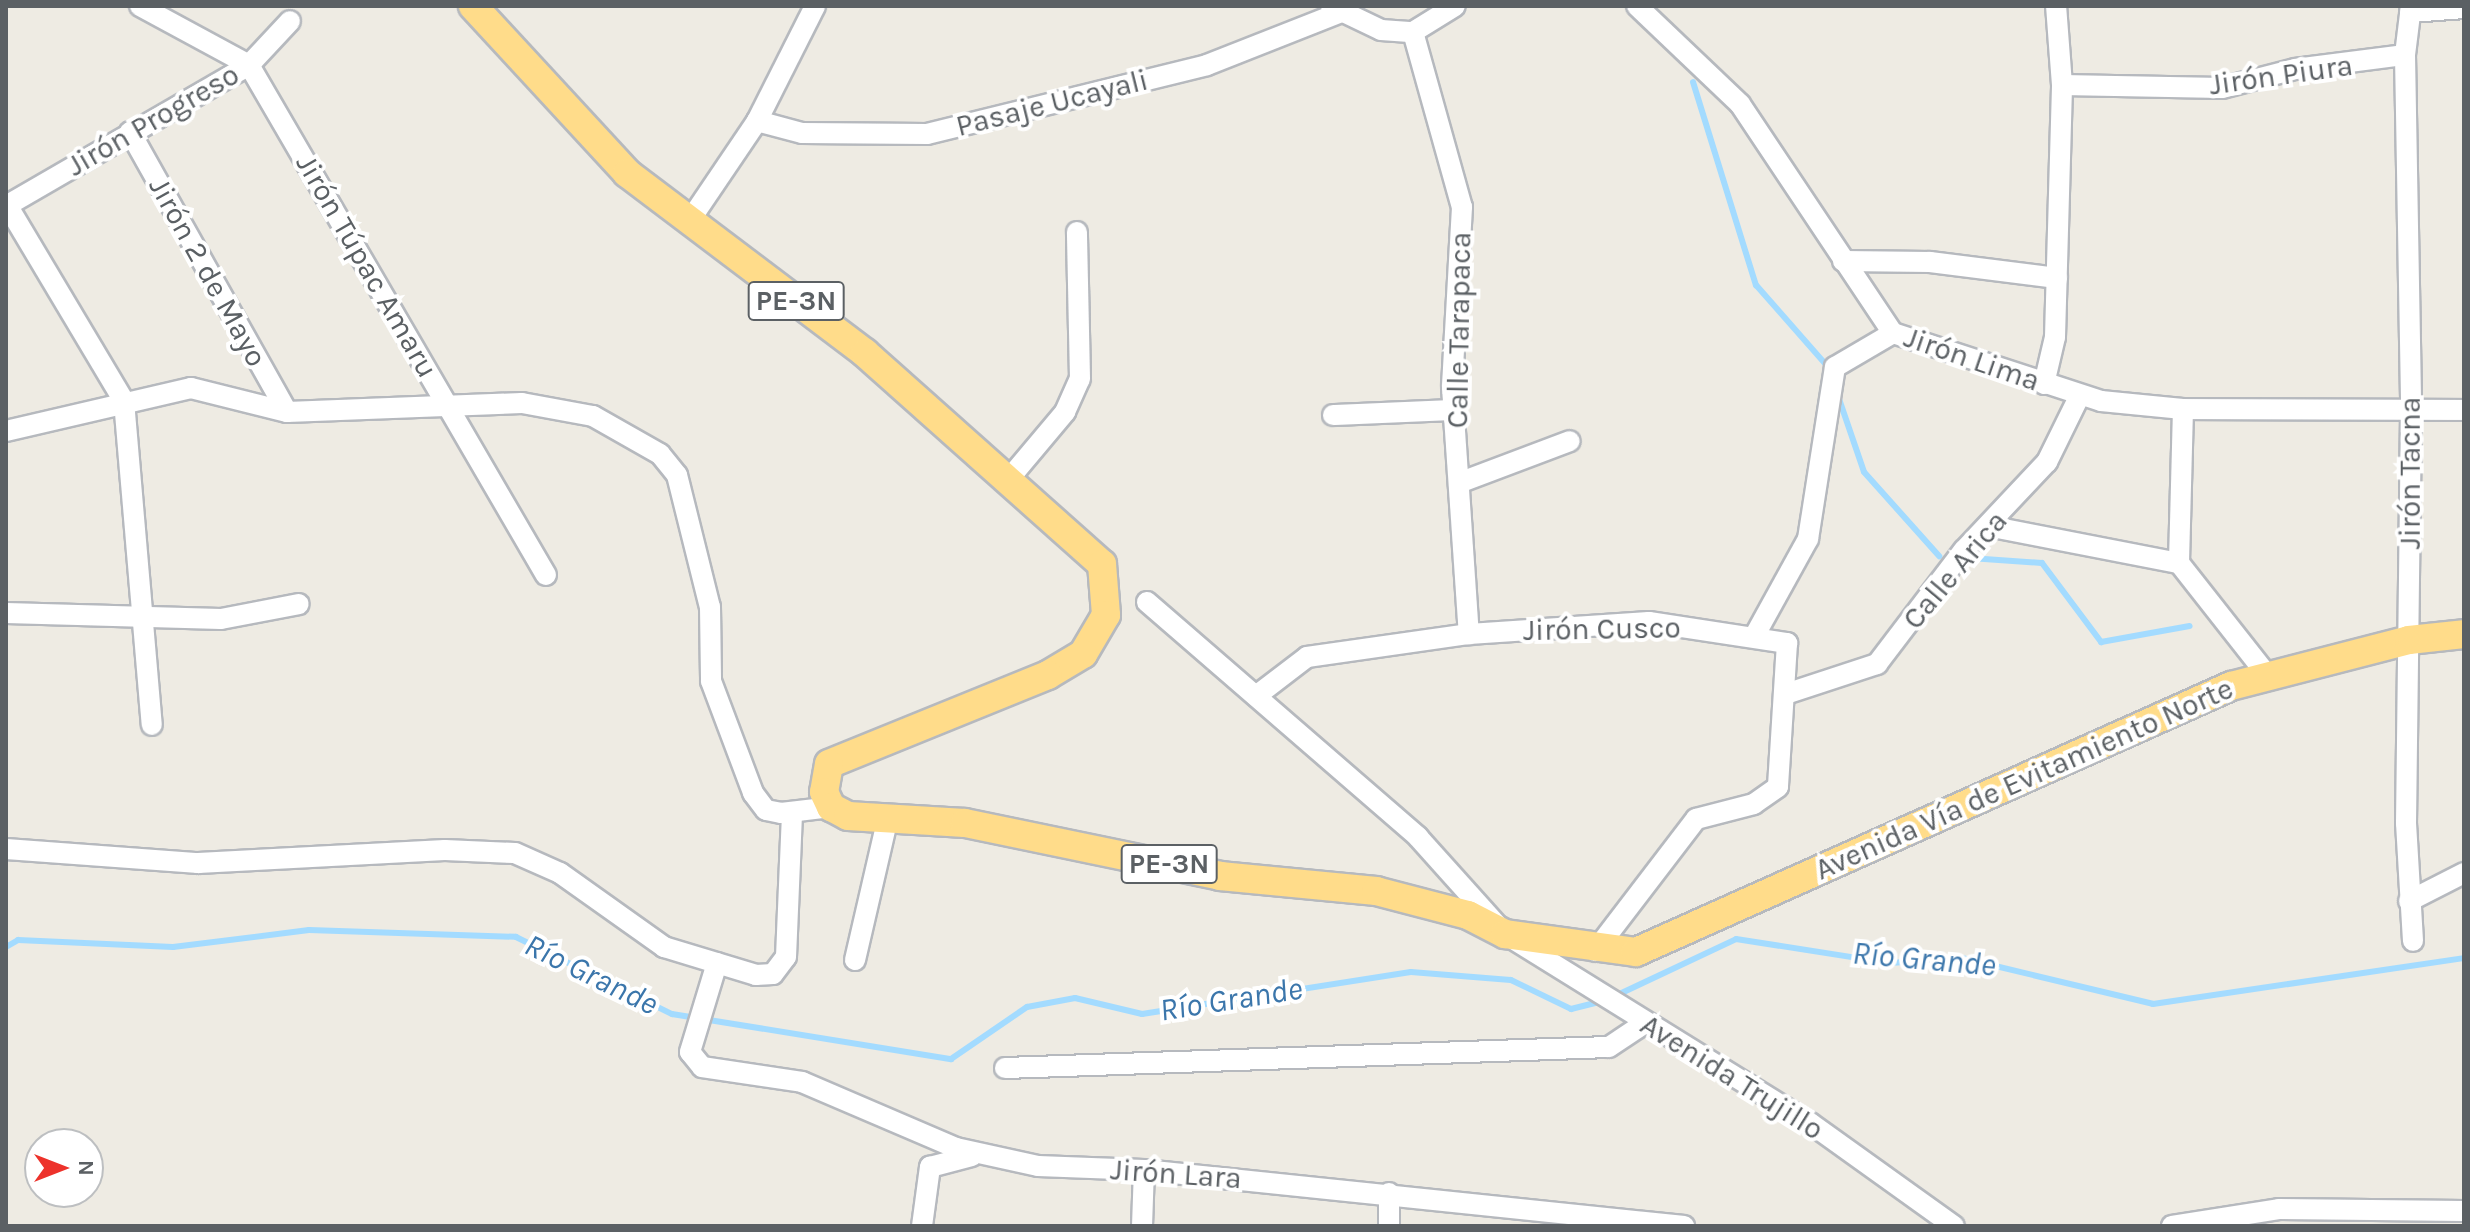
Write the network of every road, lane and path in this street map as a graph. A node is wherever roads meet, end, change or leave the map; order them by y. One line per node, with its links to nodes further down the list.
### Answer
1 (140, 6): 13 (street)
2 (473, 6): 18 (highway, PE-3N)
3 (815, 6): 15 (street)
4 (1455, 6): 11 (street)
5 (1637, 6): 20 (street, Jirón Lima)
6 (2056, 6): 14 (street)
7 (2464, 8): 9 (street)
8 (1335, 9): 11 (street); 15 (street, Pasaje Ucayali)
9 (2411, 9): 12 (street, Jirón Tacna)
10 (290, 21): 13 (street, Jirón Progreso)
11 (1413, 32): 28 (street, Calle Tarapaca)
12 (2405, 55): 14 (street, Jirón Piura); 32 (street, Jirón Tacna)
13 (249, 65): 16 (street, Jirón Progreso); 26 (street, Jirón Túpac Amaru)
14 (2062, 85): 21 (street)
15 (757, 121): 18 (street)
16 (130, 132): 17 (street, Jirón Progreso); 30 (street, Jirón 2 de Mayo)
17 (7, 206): 25 (street)
18 (688, 223): 35 (highway, PE-3N)
19 (1077, 232): 35 (street)
20 (1843, 261): 21 (street); 22 (street, Jirón Lima)
21 (2057, 278): 23 (street)
22 (1893, 333): 23 (street, Jirón Lima); 46 (street)
23 (2044, 384): 24 (street, Jirón Lima)
24 (2079, 397): 27 (street, Jirón Lima); 37 (street, Calle Arica)
25 (124, 401): 30 (street); 33 (street); 43 (street)
26 (447, 403): 30 (street); 39 (street, Jirón Túpac Amaru); 53 (street)
27 (2183, 409): 32 (street, Jirón Lima); 38 (street)
28 (1454, 410): 31 (street); 36 (street, Calle Tarapaca)
29 (2464, 410): 32 (street, Jirón Lima)
30 (287, 412)
31 (1333, 415)
32 (2411, 415): 47 (street, Jirón Tacna)
33 (6, 431)
34 (1570, 441): 36 (street)
35 (1008, 480): 52 (highway, PE-3N)
36 (1461, 482): 44 (street, Calle Tarapaca)
37 (1988, 526): 38 (street); 49 (street, Calle Arica)
38 (2179, 563): 48 (street)
39 (546, 575)
40 (1147, 602): 50 (street, Avenida Trujillo)
41 (299, 604): 43 (street)
42 (6, 613): 43 (street)
43 (142, 615): 51 (street)
44 (1469, 634): 46 (street, Jirón Cusco); 50 (street, Jirón Cusco)
45 (2464, 634): 47 (highway, Avenida Vía de Evitamiento Norte)
46 (1755, 635): 49 (street, Jirón Cusco)
47 (2409, 640): 48 (highway, Avenida Vía de Evitamiento Norte); 57 (street, Jirón Tacna)
48 (2268, 676): 60 (highway, Avenida Vía de Evitamiento Norte)
49 (1789, 693): 60 (street)
50 (1256, 696): 58 (street, Avenida Trujillo)
51 (152, 725)
52 (831, 807): 53 (street); 54 (highway, PE-3N)
53 (792, 812): 62 (street)
54 (887, 821): 58 (highway, PE-3N); 61 (street)
55 (6, 849): 62 (street)
56 (2464, 873): 57 (street)
57 (2409, 901): 59 (street, Jirón Tacna)
58 (1505, 934): 60 (highway, Avenida Vía de Evitamiento Norte); 63 (street, Avenida Trujillo / PE-3N)
59 (2413, 941)
60 (1595, 951)
61 (855, 960)
62 (714, 971): 65 (street, Jirón Lara)
63 (1641, 1021): 64 (street); 74 (street, Avenida Trujillo / PE-3N)
64 (1005, 1068)
65 (984, 1154): 66 (street, Jirón Lara); 70 (street)
66 (1144, 1170): 67 (street, Jirón Lara); 71 (street)
67 (1389, 1193): 69 (street, Jirón Lara); 72 (street)
68 (2464, 1211): 75 (street)
69 (1615, 1223): 73 (street, Jirón Lara)
70 (922, 1226)
71 (1142, 1226)
72 (1389, 1226)
73 (1684, 1226)
74 (1954, 1226)
75 (2172, 1226)

